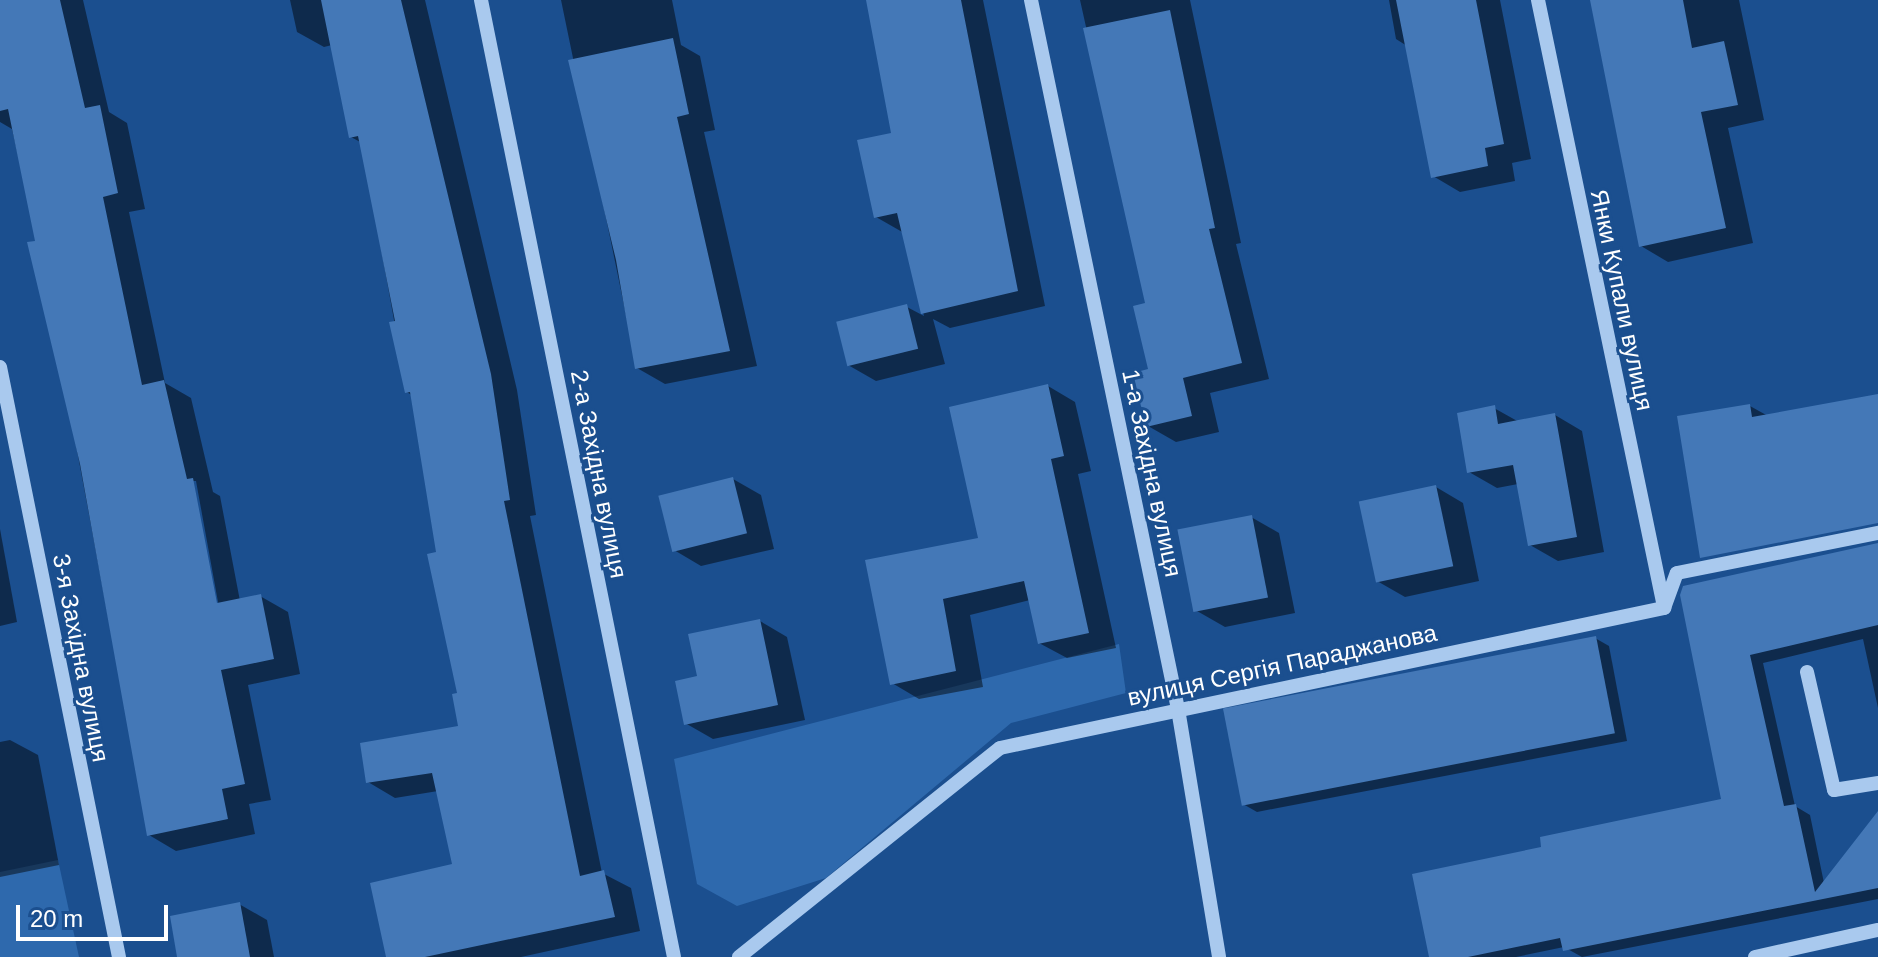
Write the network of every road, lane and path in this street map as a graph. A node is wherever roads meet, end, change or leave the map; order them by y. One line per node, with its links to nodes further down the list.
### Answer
1 (481, 0): 12 (street, 2-а Західна вулиця)
2 (1031, 0): 8 (street, 1-а Західна вулиця)
3 (1538, 0): 6 (street, Янки Купали вулиця)
4 (0, 367): 11 (street, 3-я Західна вулиця)
5 (1878, 533): 6 (street)
6 (1664, 608): 8 (street, вулиця Сергія Параджанова)
7 (1807, 672): 9 (street)
8 (1178, 709): 13 (street, вулиця Сергія Параджанова); 14 (street, 1-а Західна вулиця)
9 (1878, 783)
10 (1878, 930): 15 (street)
11 (119, 957)
12 (674, 957)
13 (739, 957)
14 (1219, 957)
15 (1755, 957)

